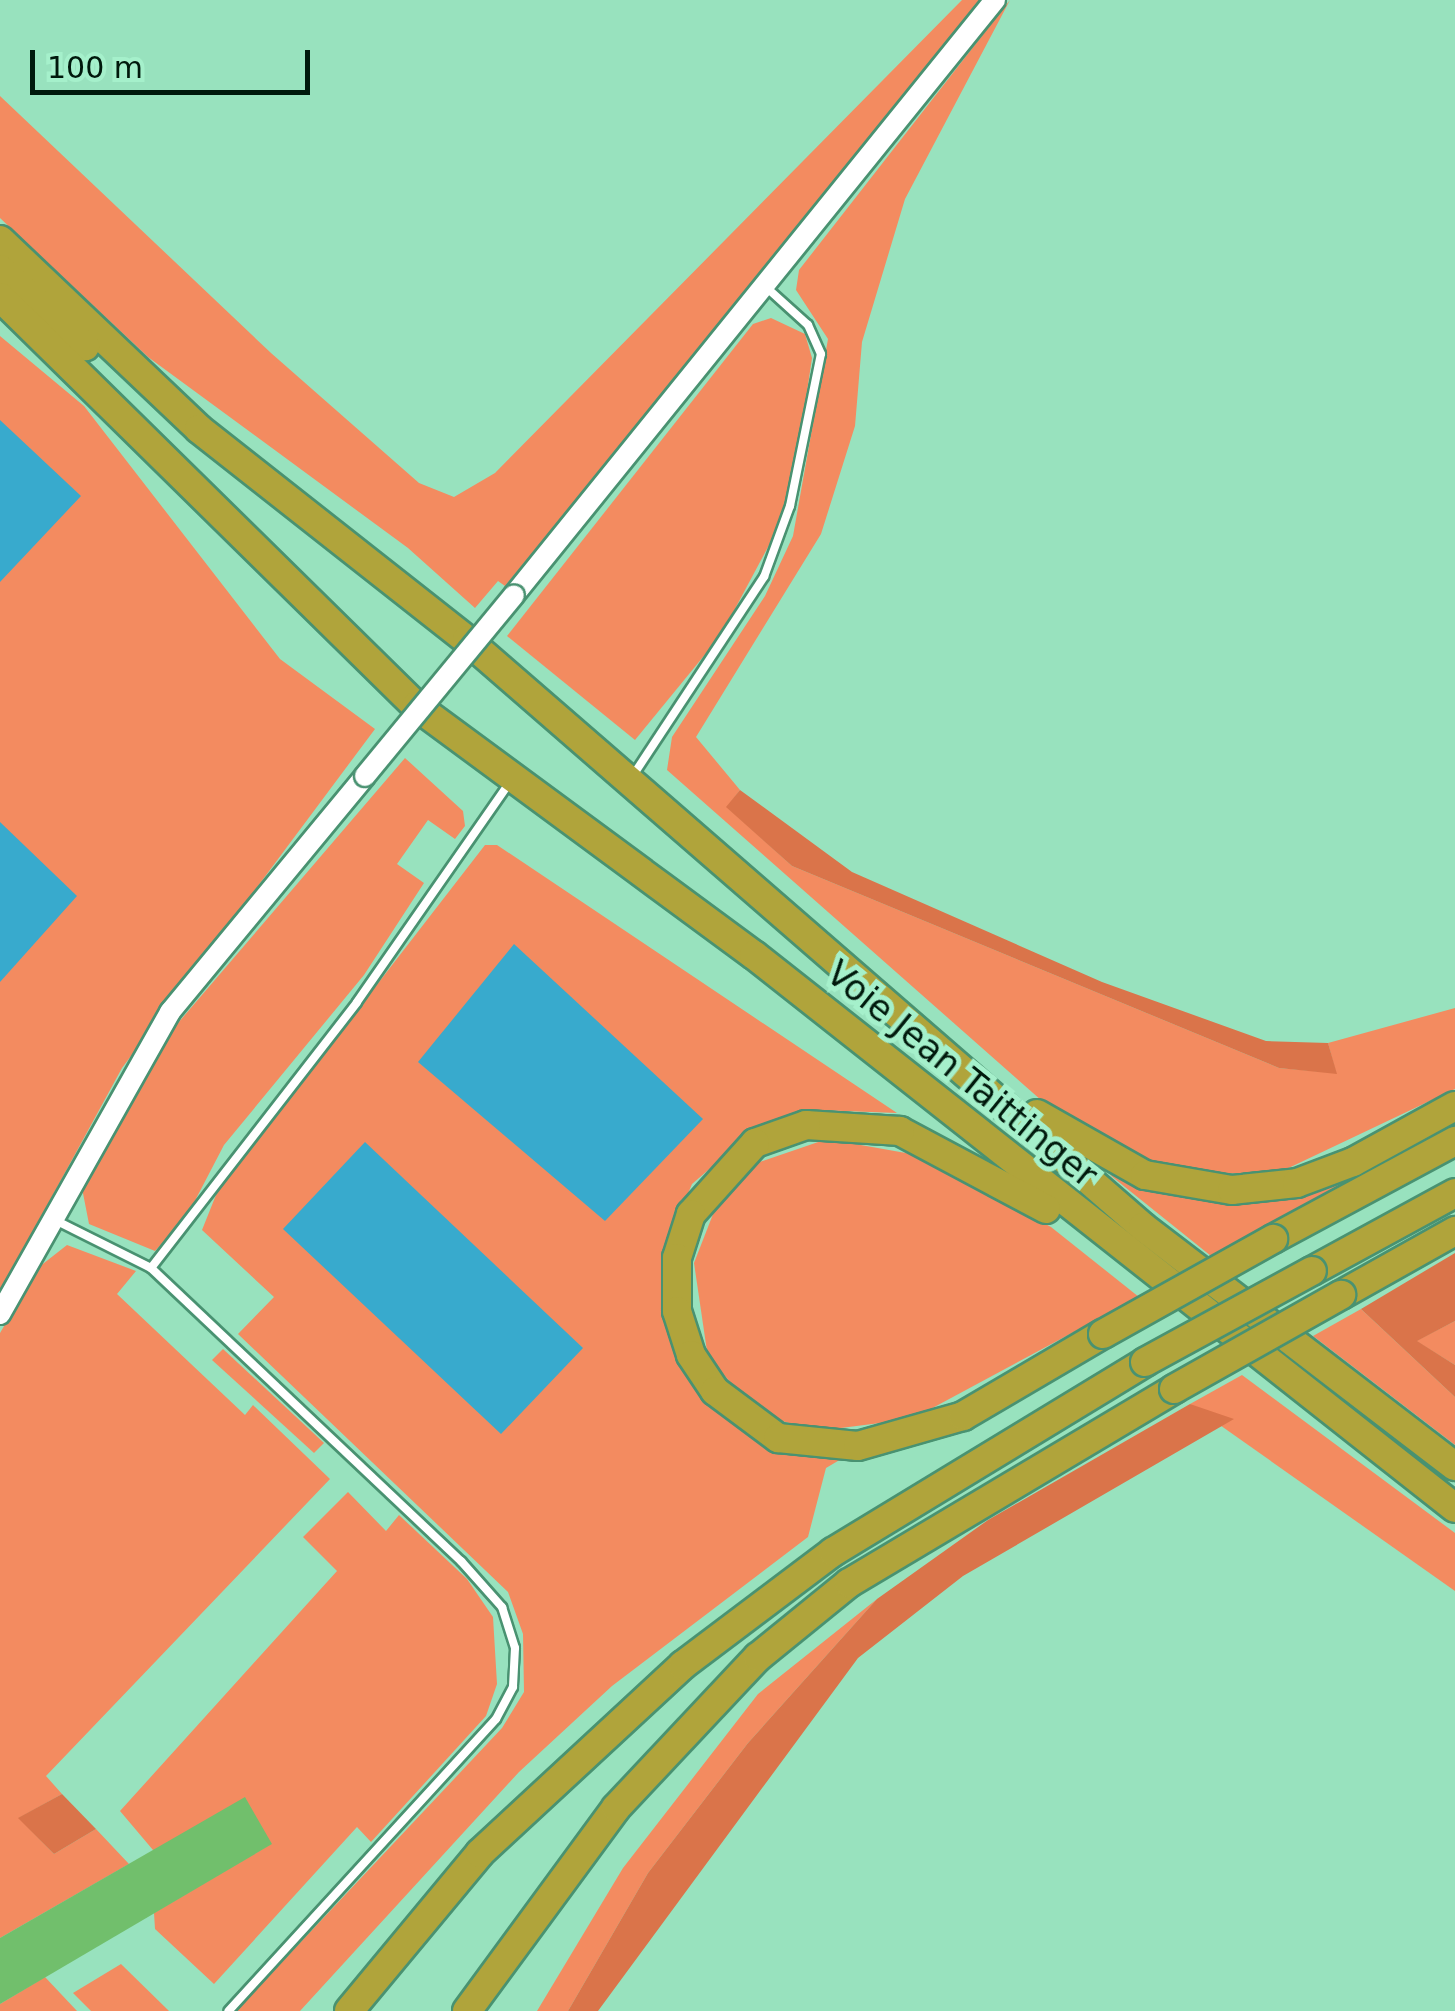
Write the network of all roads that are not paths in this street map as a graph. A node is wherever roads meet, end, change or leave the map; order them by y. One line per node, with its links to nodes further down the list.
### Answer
1 (995, 0): 4 (street)
2 (0, 240): 8 (highway)
3 (0, 269): 8 (highway)
4 (768, 288): 10 (lane); 15 (street, bridge)
5 (0, 297): 7 (highway)
6 (0, 320): 7 (highway)
7 (104, 396): 9 (highway, Voie Jean Taittinger)
8 (199, 429): 10 (highway, Voie Jean Taittinger)
9 (512, 778): 17 (highway, Voie Jean Taittinger); 18 (lane)
10 (630, 781): 11 (highway, Voie Jean Taittinger)
11 (950, 1062): 12 (highway); 20 (highway, Voie Jean Taittinger)
12 (1455, 1106)
13 (1455, 1141): 17 (highway, bridge)
14 (1455, 1193): 23 (highway, bridge)
15 (52, 1218): 18 (lane); 19 (street)
16 (1455, 1231): 24 (highway, bridge)
17 (1112, 1243): 21 (highway, Voie Jean Taittinger)
18 (151, 1268): 22 (lane)
19 (0, 1314)
20 (1455, 1466)
21 (1455, 1508)
22 (228, 2011)
23 (349, 2011)
24 (467, 2011)

